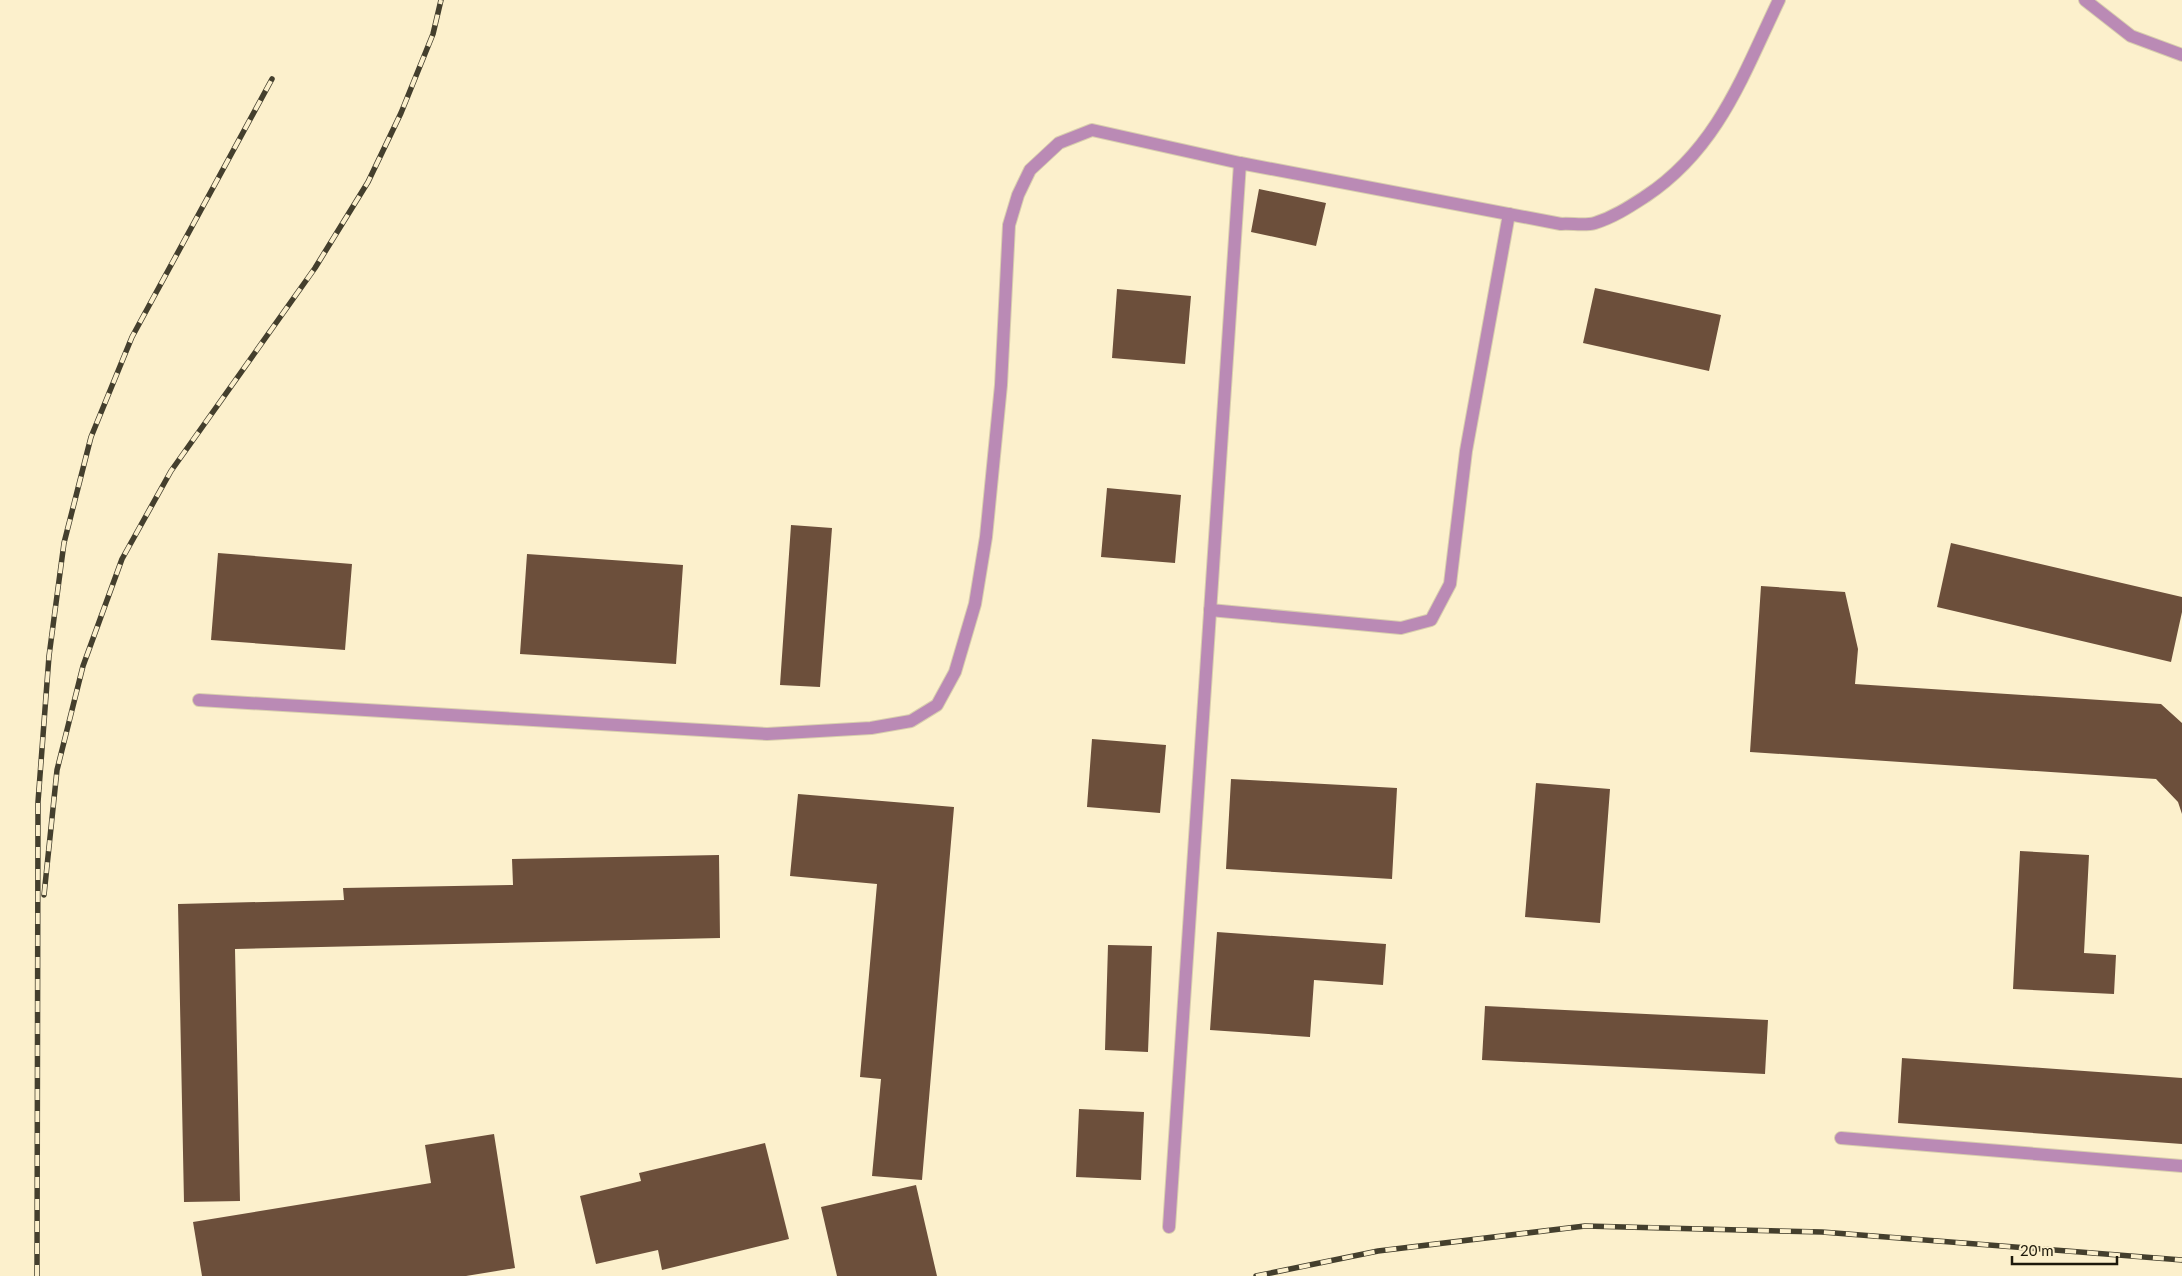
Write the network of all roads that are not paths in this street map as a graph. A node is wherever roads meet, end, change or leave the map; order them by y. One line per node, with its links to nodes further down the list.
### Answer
1 (1779, 0): 5 (street)
2 (2085, 0): 3 (street)
3 (2182, 55)
4 (1240, 163): 5 (street); 6 (street); 7 (street)
5 (1509, 214): 6 (street)
6 (1210, 610): 10 (street)
7 (199, 700)
8 (1841, 1138): 9 (street)
9 (2182, 1166)
10 (1169, 1227)

